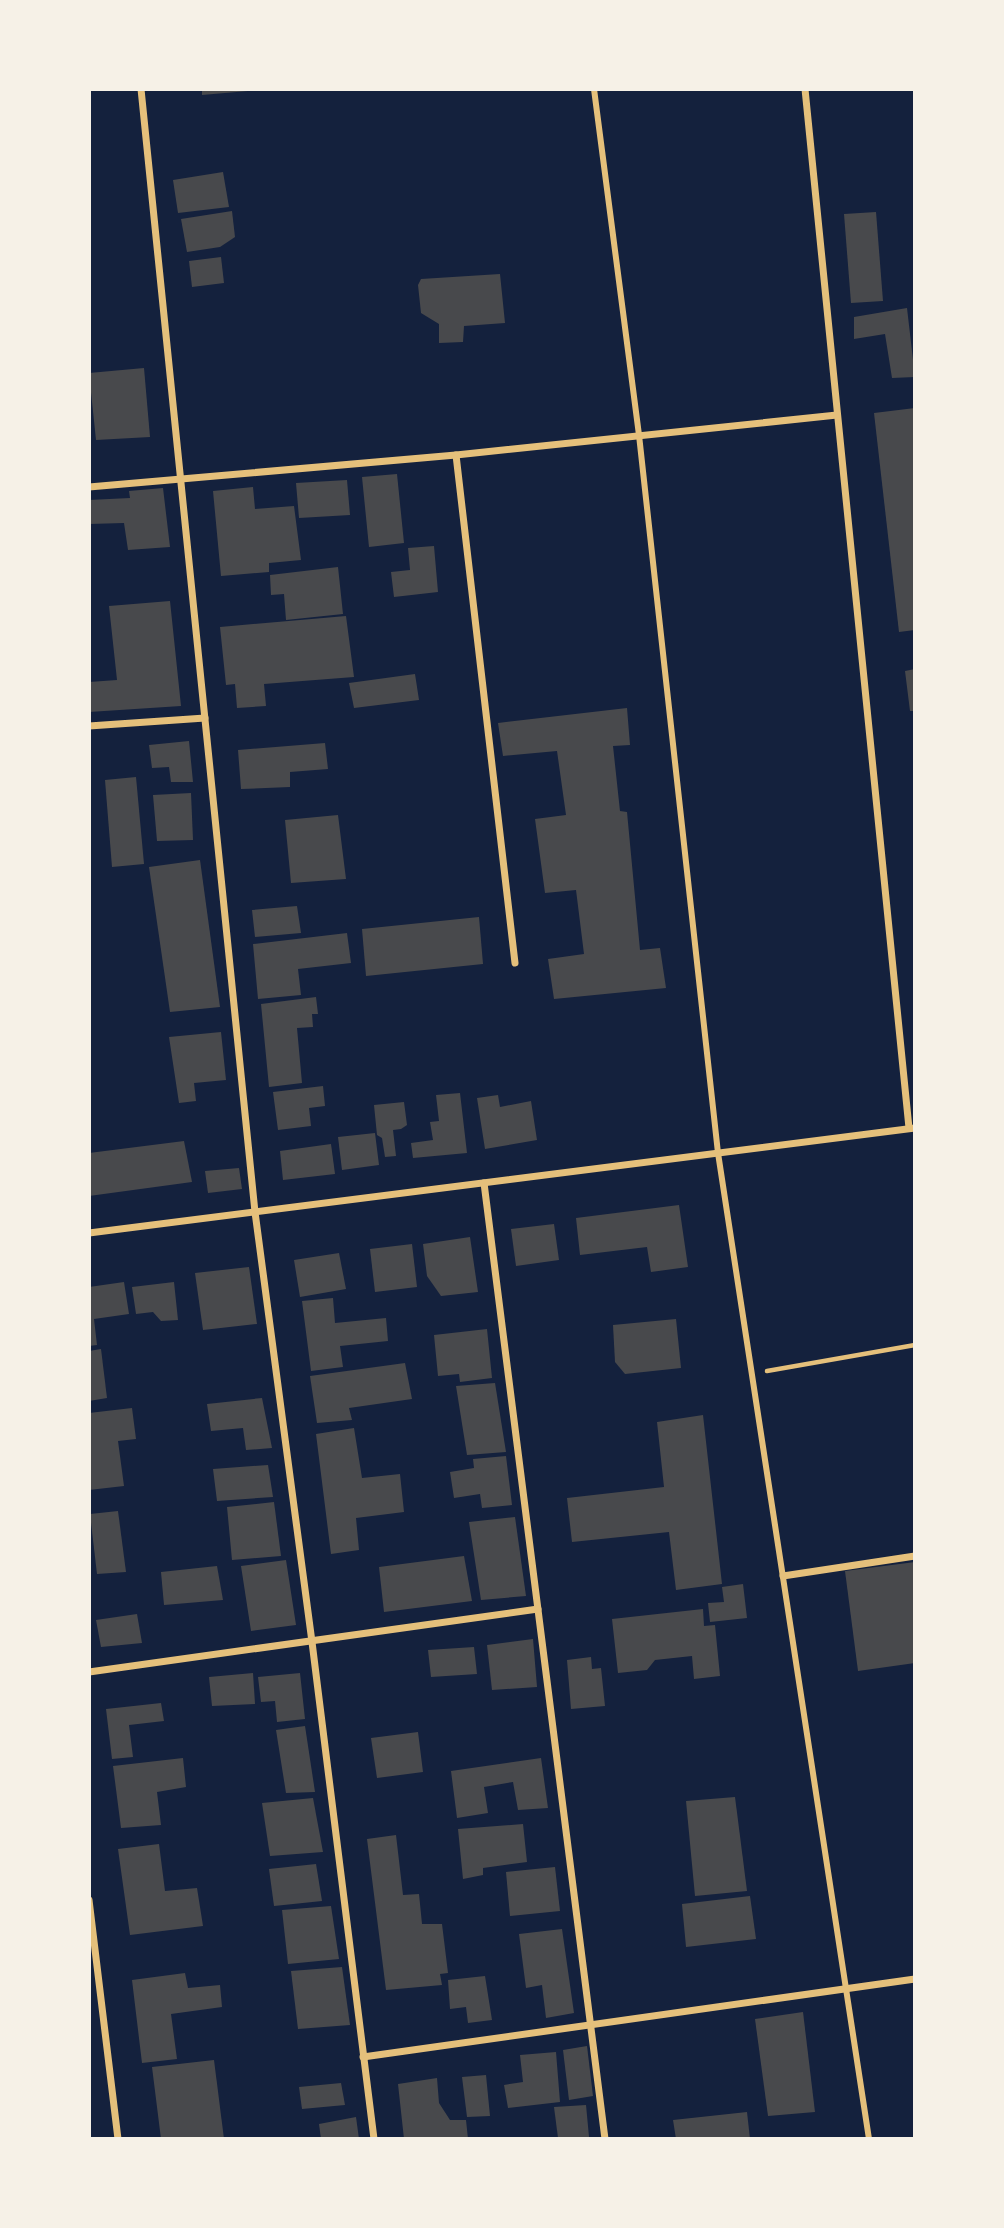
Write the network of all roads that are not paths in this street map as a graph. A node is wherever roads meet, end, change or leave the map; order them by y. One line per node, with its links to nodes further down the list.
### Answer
1 (141, 89): 7 (street)
2 (594, 89): 5 (street)
3 (806, 89): 4 (street)
4 (837, 415): 5 (street); 12 (street)
5 (639, 435): 6 (street); 13 (street)
6 (456, 455): 7 (street); 11 (street)
7 (180, 478): 8 (street); 9 (street)
8 (89, 487)
9 (205, 718): 10 (street); 15 (street)
10 (89, 726)
11 (514, 963)
12 (912, 1128): 13 (street)
13 (718, 1153): 14 (street); 18 (street)
14 (484, 1183): 15 (street); 19 (street)
15 (256, 1212): 16 (street); 20 (street)
16 (89, 1233)
17 (915, 1556): 18 (street)
18 (783, 1576): 24 (street)
19 (538, 1609): 20 (street); 25 (street)
20 (312, 1642): 21 (street); 26 (street)
21 (89, 1672)
22 (89, 1900): 27 (street)
23 (915, 1979): 24 (street)
24 (847, 1990): 25 (street); 30 (street)
25 (591, 2025): 26 (street); 29 (street)
26 (363, 2057): 28 (street)
27 (118, 2139)
28 (374, 2139)
29 (605, 2139)
30 (869, 2139)

